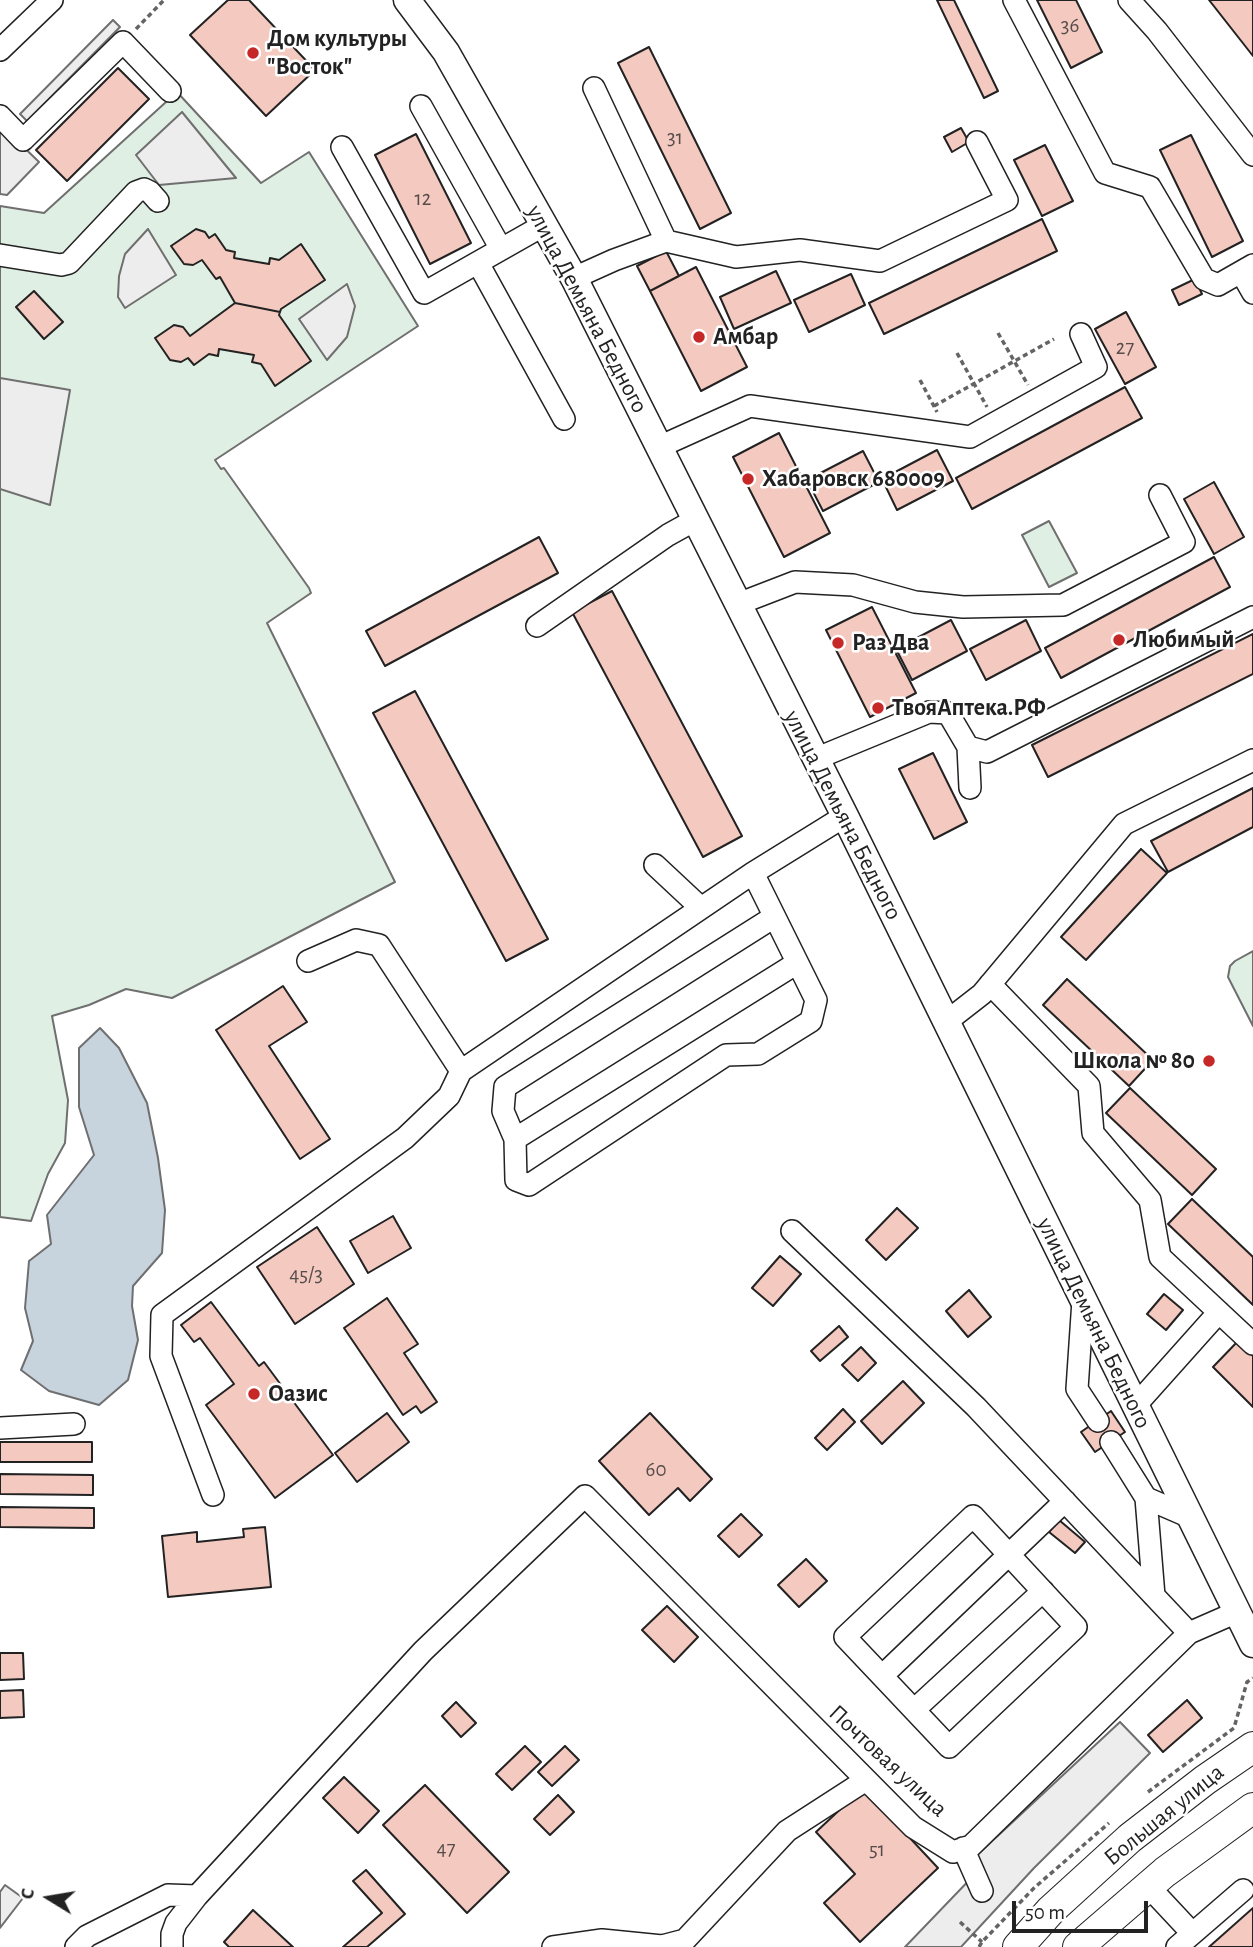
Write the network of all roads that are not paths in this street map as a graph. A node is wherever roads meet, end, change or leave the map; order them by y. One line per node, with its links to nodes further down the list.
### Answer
1 (52, 0): 5 (street)
2 (407, 0): 14 (main road, улица Демьяна Бедного)
3 (1014, 0): 19 (street)
4 (1129, 0): 12 (street)
5 (0, 50)
6 (594, 88): 15 (street)
7 (170, 91): 9 (street)
8 (421, 106): 16 (street)
9 (0, 116)
10 (977, 142): 15 (street)
11 (342, 147): 18 (street)
12 (1253, 155)
13 (158, 201): 17 (street)
14 (544, 225): 16 (street); 20 (main road, улица Демьяна Бедного)
15 (666, 241): 20 (street)
16 (501, 249): 18 (street)
17 (0, 255)
18 (478, 263): 23 (street)
19 (1247, 269): 21 (street)
20 (574, 278): 24 (main road, улица Демьяна Бедного)
21 (1253, 293)
22 (1081, 334): 24 (street)
23 (564, 419)
24 (659, 447): 26 (main road, улица Демьяна Бедного)
25 (1160, 495): 27 (street)
26 (695, 520): 27 (main road, улица Демьяна Бедного); 29 (street)
27 (738, 604): 31 (main road, улица Демьяна Бедного)
28 (1253, 617): 30 (street)
29 (537, 626)
30 (968, 747): 31 (street); 33 (street)
31 (815, 759): 34 (main road, улица Демьяна Бедного)
32 (1253, 760): 41 (street)
33 (970, 788)
34 (845, 816): 36 (street); 42 (main road, улица Демьяна Бедного)
35 (655, 865): 37 (street)
36 (753, 873): 37 (street); 38 (street)
37 (701, 908): 43 (street)
38 (774, 917): 40 (street); 44 (street)
39 (308, 961): 43 (street)
40 (797, 963): 44 (street); 44 (street)
41 (990, 984): 42 (street); 47 (street)
42 (946, 1022): 46 (main road, улица Демьяна Бедного)
43 (461, 1071): 54 (street)
44 (515, 1139)
45 (792, 1231): 56 (street)
46 (1083, 1300): 49 (main road, улица Демьяна Бедного); 50 (street)
47 (1219, 1312): 48 (street); 49 (street)
48 (1253, 1344)
49 (1135, 1406): 57 (main road, улица Демьяна Бедного)
50 (1098, 1421)
51 (74, 1424): 52 (street)
52 (0, 1428)
53 (1111, 1442): 55 (street)
54 (213, 1495)
55 (1146, 1498): 57 (street); 60 (street)
56 (1065, 1502): 58 (street); 60 (street)
57 (1191, 1517): 61 (main road, улица Демьяна Бедного)
58 (1009, 1555): 59 (street); 64 (street); 64 (street)
59 (1043, 1591): 65 (street); 65 (street)
60 (1154, 1595): 62 (street)
61 (1237, 1612): 62 (street); 63 (main road, улица Демьяна Бедного)
62 (1189, 1633): 69 (street)
63 (1253, 1644)
64 (882, 1676): 65 (street)
65 (914, 1710)
66 (1253, 1747): 78 (highway, Большая улица)
67 (866, 1780): 69 (street, Почтовая улица); 73 (street, Почтовая улица); 77 (street)
68 (1253, 1808): 70 (highway, Большая улица)
69 (963, 1849): 72 (street)
70 (1149, 1887): 74 (street); 79 (highway, Большая улица)
71 (1243, 1890): 74 (street)
72 (982, 1891)
73 (197, 1896): 75 (street); 76 (street)
74 (1185, 1940)
75 (76, 1947)
76 (172, 1947)
77 (553, 1947)
78 (1018, 1947)
79 (1077, 1947)

